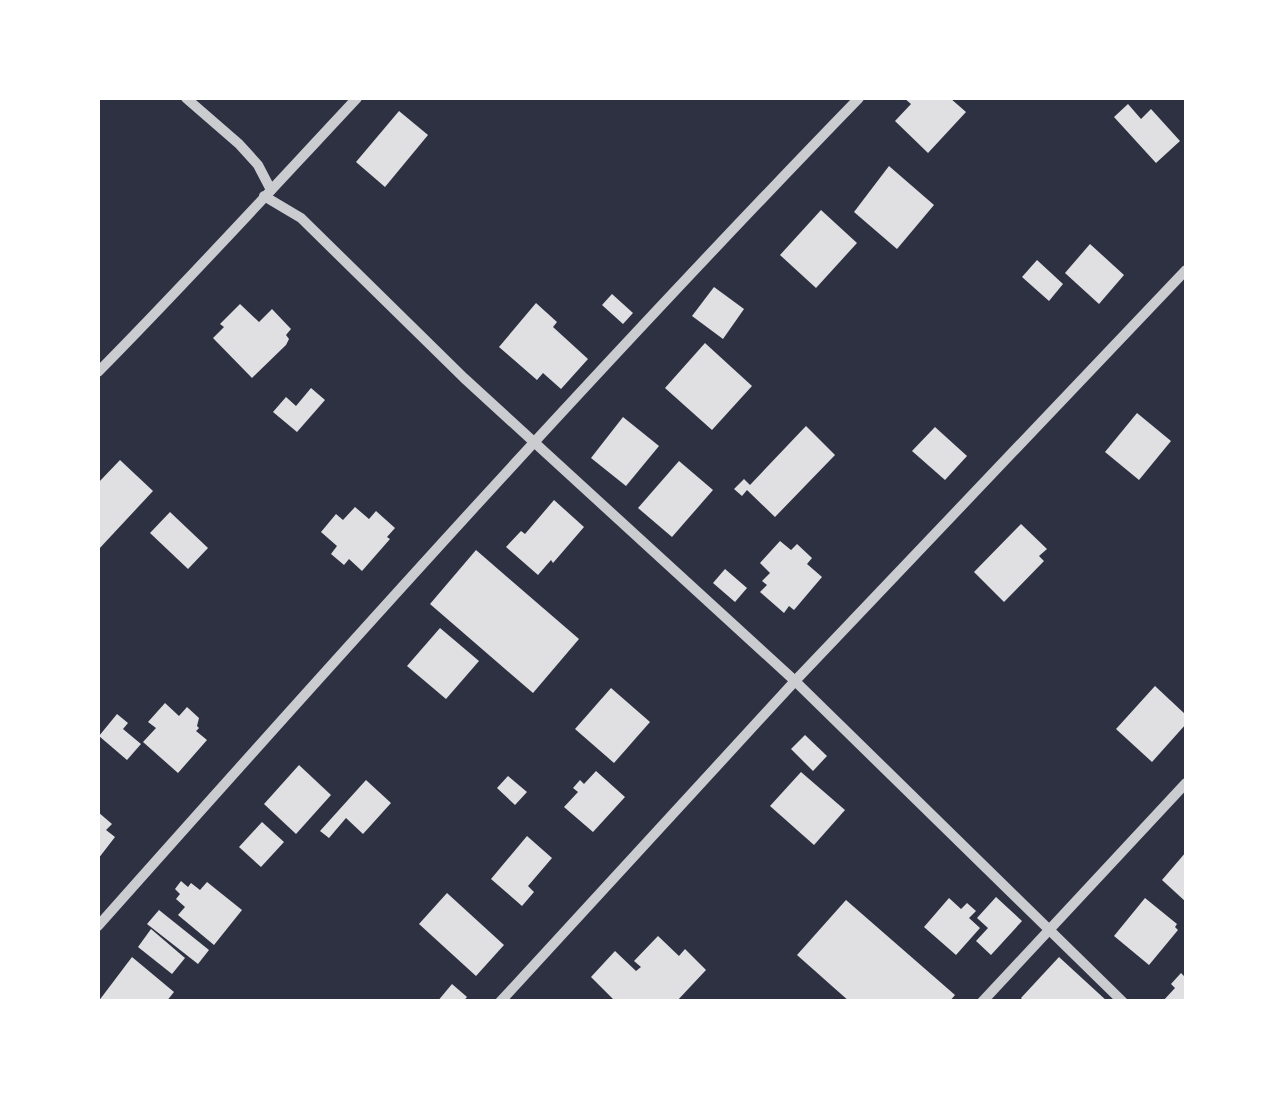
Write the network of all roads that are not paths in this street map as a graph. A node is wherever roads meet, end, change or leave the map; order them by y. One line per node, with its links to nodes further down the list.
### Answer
1 (186, 98): 4 (street)
2 (357, 98): 4 (street)
3 (859, 98): 7 (street)
4 (268, 193): 6 (street); 7 (street)
5 (1186, 270): 8 (street)
6 (98, 372)
7 (534, 442): 8 (street); 10 (street)
8 (795, 681): 11 (street); 12 (street)
9 (1186, 783): 11 (street)
10 (98, 926)
11 (1051, 930): 13 (street); 14 (street)
12 (500, 1002)
13 (982, 1002)
14 (1123, 1002)

